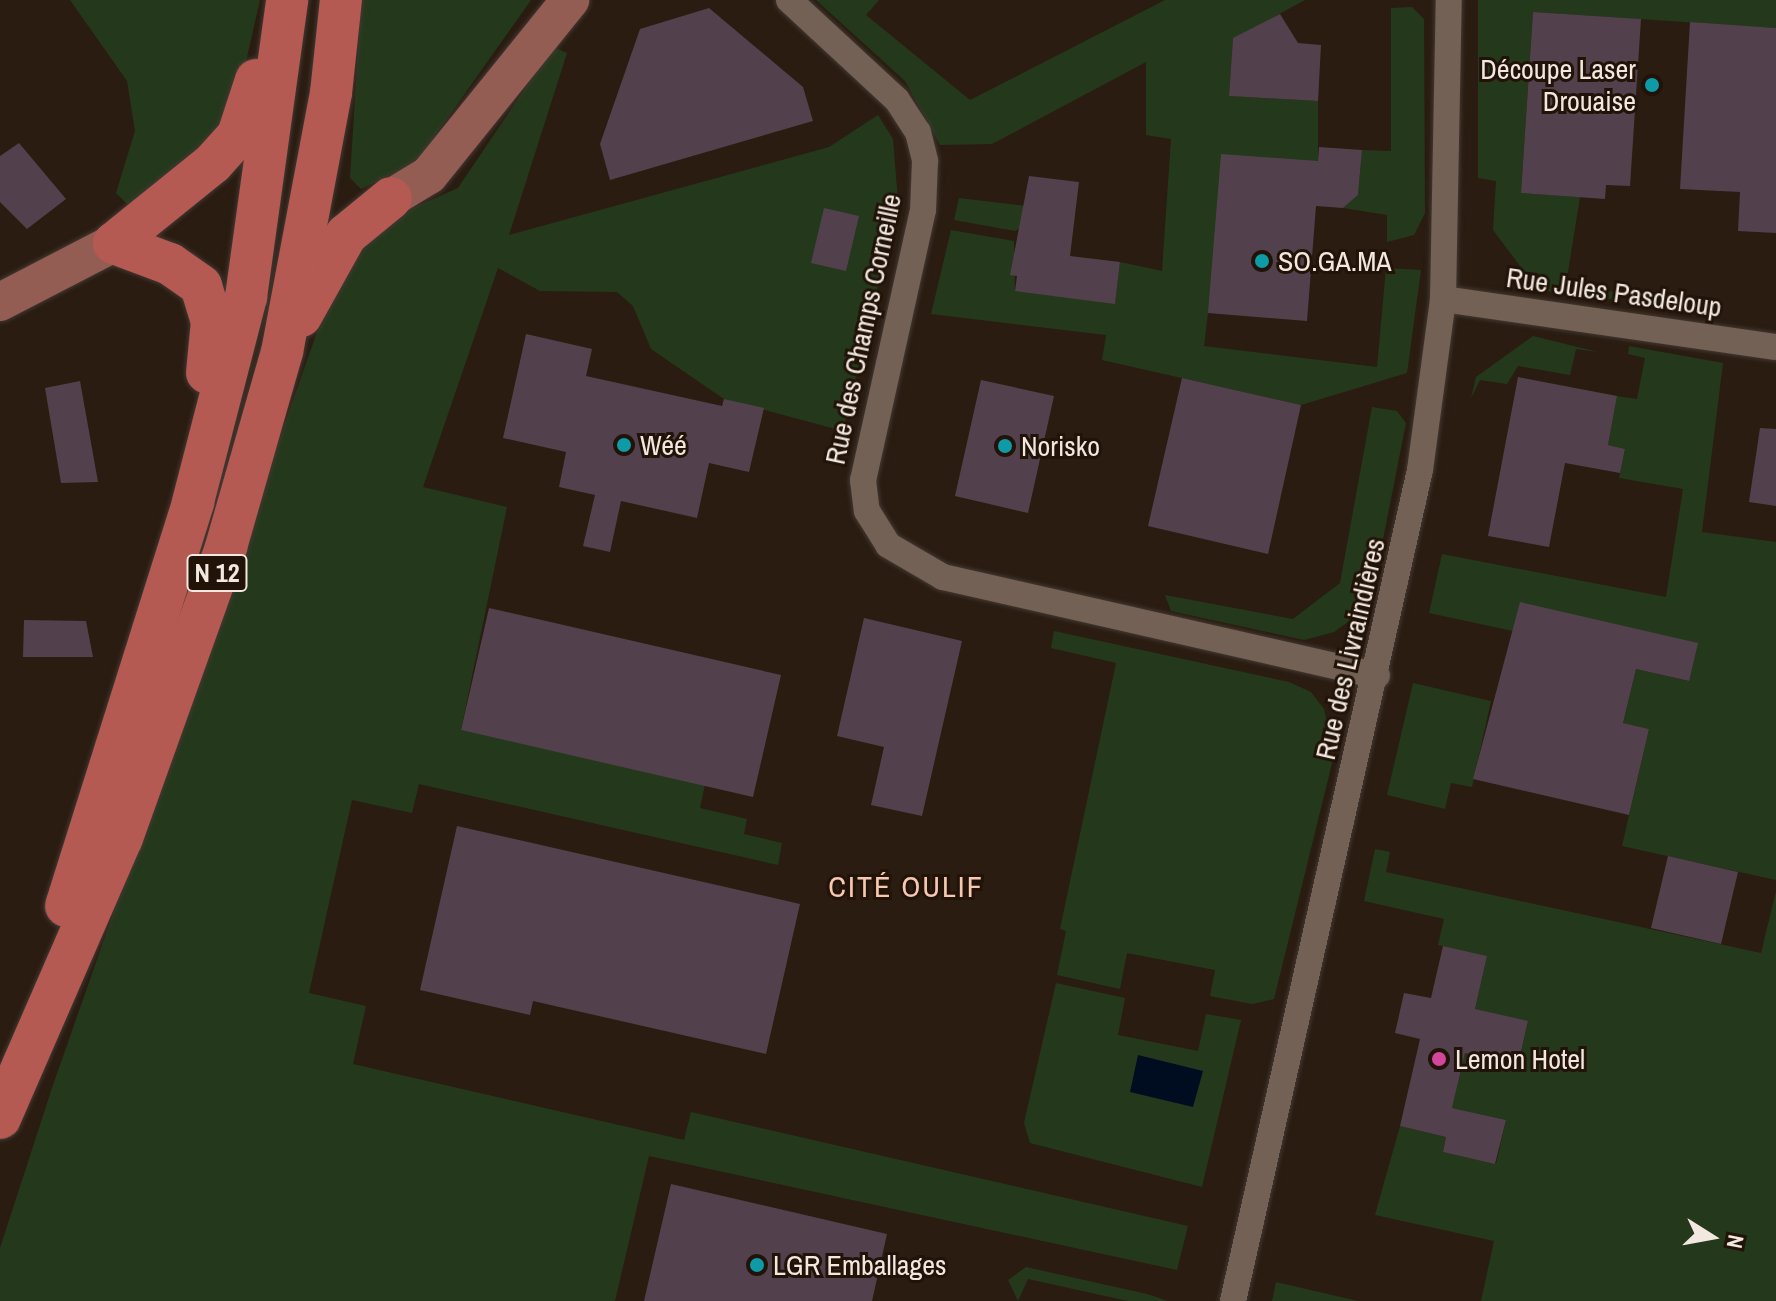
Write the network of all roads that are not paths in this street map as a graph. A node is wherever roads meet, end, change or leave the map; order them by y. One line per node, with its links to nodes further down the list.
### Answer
1 (270, 0): 8 (main road)
2 (287, 0): 14 (main road, N 12)
3 (341, 0): 12 (main road, N 12)
4 (570, 0): 7 (street)
5 (789, 0): 13 (street, Rue des Champs Corneille)
6 (1449, 0): 9 (street, Rue des Livraindières)
7 (391, 198): 12 (main road, N 12)
8 (114, 243): 10 (street); 14 (main road, N 12)
9 (1443, 299): 11 (street, Rue Jules Pasdeloup); 13 (street, Rue des Livraindières)
10 (0, 302)
11 (1776, 347)
12 (282, 352): 15 (main road, N 12)
13 (1377, 676): 16 (street, Rue des Livraindières)
14 (134, 692): 15 (main road, N 12)
15 (0, 1118)
16 (1233, 1301)

